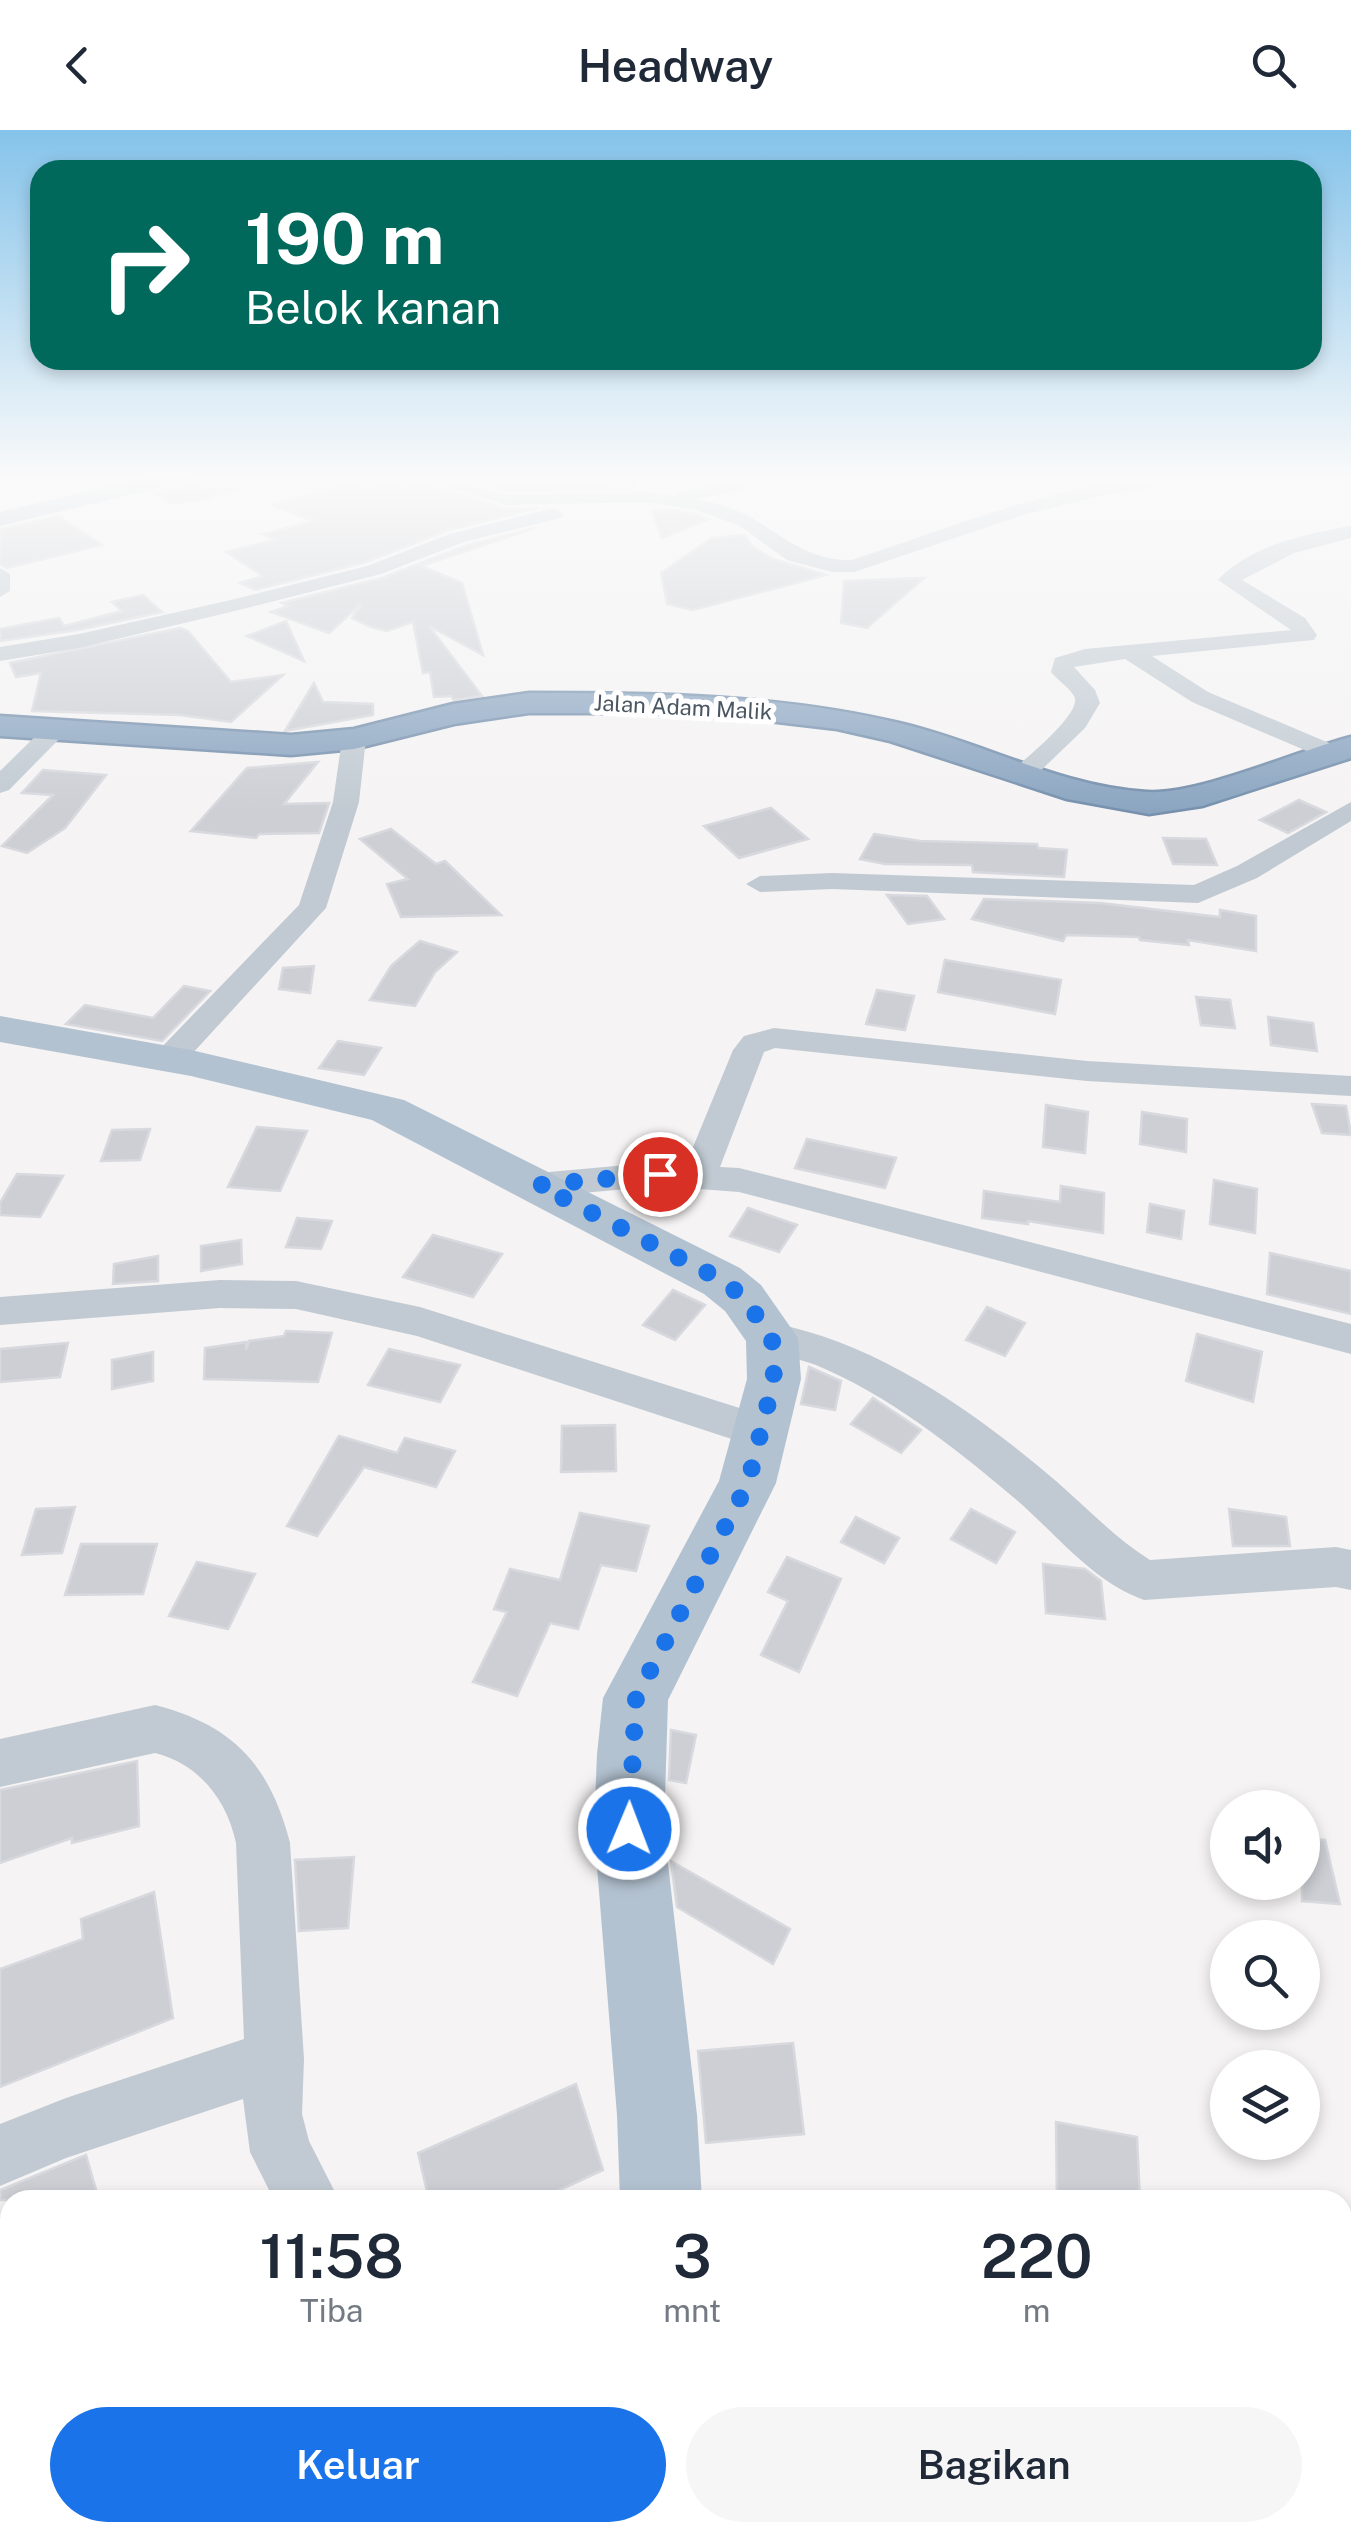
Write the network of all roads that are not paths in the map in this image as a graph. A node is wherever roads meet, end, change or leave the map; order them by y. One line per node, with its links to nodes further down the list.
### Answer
1 (304, 588): 4 (street)
2 (1240, 588): 3 (street)
3 (1130, 652): 8 (street); 9 (street)
4 (0, 654)
5 (0, 726): 6 (highway, Jalan Adam Malik)
6 (58, 727): 7 (highway, Jalan Adam Malik); 10 (street)
7 (354, 739): 9 (highway, Jalan Adam Malik); 14 (street)
8 (1341, 750): 9 (highway, Jalan Adam Malik)
9 (1022, 775)
10 (0, 784)
11 (1351, 810): 12 (street)
12 (760, 884)
13 (0, 1029): 14 (main road)
14 (168, 1060): 17 (main road)
15 (1351, 1086): 16 (street)
16 (699, 1175): 17 (street); 20 (street)
17 (538, 1185): 19 (main road)
18 (0, 1310): 21 (street)
19 (772, 1338): 21 (main road); 22 (street)
20 (1351, 1340)
21 (759, 1430): 27 (main road)
22 (1351, 1570)
23 (0, 1763): 24 (street)
24 (274, 2059): 25 (street); 26 (street)
25 (0, 2155)
26 (302, 2190)
27 (661, 2190)

